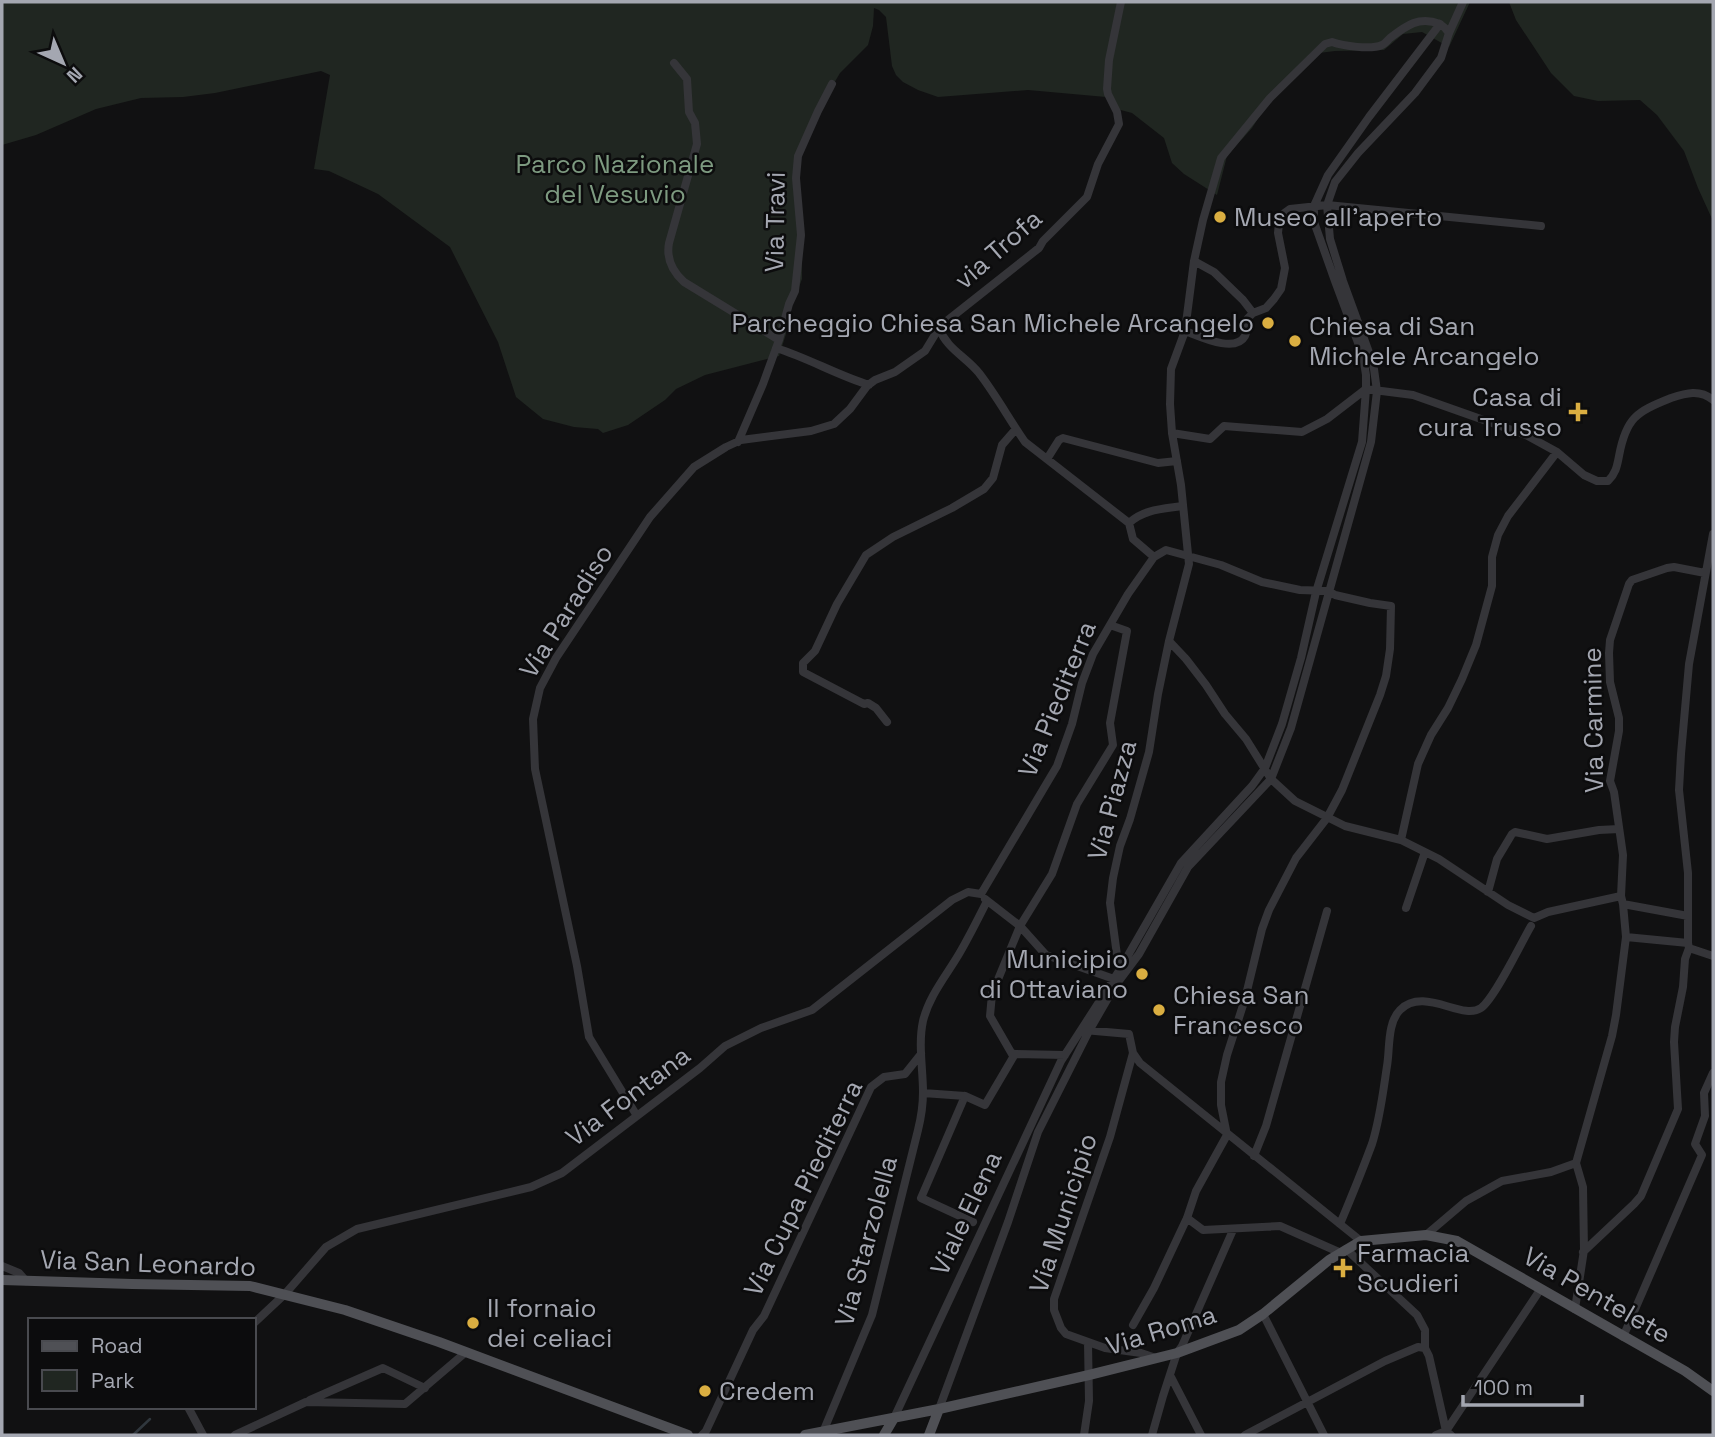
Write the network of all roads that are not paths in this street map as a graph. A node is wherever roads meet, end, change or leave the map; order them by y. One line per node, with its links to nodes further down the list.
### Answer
1 (1121, 2): 12 (street, via Trofa)
2 (1463, 2): 4 (street)
3 (1440, 24): 4 (street); 8 (street); 10 (street, Via Piazza)
4 (1449, 33): 7 (street)
5 (674, 63): 14 (street)
6 (832, 84): 14 (street, Via Travi)
7 (1327, 205): 8 (street); 9 (street); 17 (street)
8 (1314, 206): 11 (street); 16 (street)
9 (1541, 226)
10 (1194, 261): 11 (street); 13 (street, Via Piazza)
11 (1253, 313): 13 (street)
12 (939, 328): 15 (street, Via Paradiso); 19 (street)
13 (1185, 331): 20 (street, Via Piazza)
14 (777, 344): 15 (street); 21 (street, Via Travi)
15 (869, 385): 21 (street, Via Paradiso)
16 (1366, 389): 17 (street); 20 (street); 32 (street)
17 (1377, 391): 22 (street); 31 (street)
18 (1713, 400): 22 (street)
19 (1016, 429): 23 (street); 35 (street)
20 (1172, 433): 24 (street, Via Piazza)
21 (738, 442): 62 (street, Via Paradiso)
22 (1557, 453): 40 (street)
23 (1047, 459): 24 (street); 26 (street)
24 (1177, 461): 25 (street, Via Piazza)
25 (1183, 506): 26 (street); 28 (street, Via Piazza)
26 (1129, 523): 29 (street)
27 (1713, 534): 30 (street)
28 (1189, 555): 29 (street); 32 (street); 34 (street, Via Piazza)
29 (1154, 557): 33 (street, Via Piediterra)
30 (1705, 573): 39 (street, Via Carmine); 47 (street)
31 (1329, 591): 32 (street); 37 (street); 38 (street)
32 (1316, 592): 36 (street)
33 (1110, 625): 43 (street, Via Piediterra); 48 (street)
34 (1169, 641): 36 (street); 53 (street, Via Piazza)
35 (887, 722)
36 (1265, 768): 37 (street); 53 (street)
37 (1271, 779): 38 (street); 54 (street)
38 (1327, 818): 40 (street); 63 (street)
39 (1619, 829): 42 (street); 44 (street, Via Carmine)
40 (1401, 840): 41 (street)
41 (1425, 852): 42 (street); 45 (street)
42 (1488, 892): 44 (street)
43 (984, 897): 48 (street); 56 (street); 62 (street, Via Fontana)
44 (1622, 900): 47 (street); 50 (street, Via Carmine)
45 (1406, 908)
46 (1327, 911): 64 (street)
47 (1688, 915): 51 (street)
48 (1020, 926): 53 (street); 57 (street)
49 (1531, 926): 70 (street)
50 (1626, 937): 51 (street); 65 (street, Via Carmine)
51 (1688, 946): 52 (street); 76 (street)
52 (1713, 956)
53 (1116, 975): 54 (street)
54 (1085, 1030): 55 (street); 58 (street, Viale Elena); 99 (street, Viale Elena)
55 (1133, 1053): 63 (street); 87 (street, Via Municipio)
56 (921, 1054): 60 (street, Via Starzolella); 106 (street, Via Cupa Piediterra)
57 (1015, 1054): 58 (street); 61 (street)
58 (1065, 1055): 100 (street, Viale Elena)
59 (1713, 1073): 86 (street)
60 (923, 1093): 61 (street); 66 (street, Via Starzolella)
61 (965, 1096): 67 (street)
62 (637, 1116): 81 (street, Via Fontana)
63 (1227, 1135): 64 (street); 68 (street)
64 (1254, 1156): 70 (street)
65 (1576, 1163): 72 (street); 76 (street)
66 (903, 1190): 67 (street); 101 (street, Via Starzolella)
67 (920, 1198): 69 (street)
68 (1187, 1218): 71 (street); 85 (street)
69 (974, 1222)
70 (1340, 1224): 73 (street)
71 (1233, 1230): 75 (street); 90 (street)
72 (1426, 1235): 73 (main road, Via Roma); 74 (main road, Via Roma)
73 (1361, 1241): 75 (main road, Via Roma)
74 (1457, 1241): 80 (main road, Via Pentelete)
75 (1343, 1251): 83 (main road, Via Roma); 88 (street)
76 (1583, 1252): 82 (street)
77 (2, 1266): 79 (street)
78 (2, 1280): 79 (main road, Via San Leonardo)
79 (26, 1281): 81 (main road, Via San Leonardo)
80 (1540, 1290): 82 (main road, Via Pentelete); 102 (street)
81 (285, 1294): 84 (street, Via Fontana); 89 (main road, Via San Leonardo)
82 (1574, 1309): 86 (main road, Via Pentelete)
83 (1263, 1314): 90 (main road, Via Roma); 97 (street)
84 (256, 1321)
85 (1133, 1325)
86 (1623, 1337): 95 (main road, Via Pentelete)
87 (1088, 1343): 91 (street, Via Municipio); 92 (street)
88 (1425, 1348): 97 (street); 102 (street)
89 (466, 1352): 94 (street); 105 (main road, Via San Leonardo)
90 (1177, 1353): 91 (main road, Via Roma); 93 (street)
91 (1156, 1358): 92 (main road, Via Roma)
92 (1089, 1375): 99 (main road, Via Roma); 110 (street)
93 (1170, 1376): 111 (street); 112 (street)
94 (425, 1388): 96 (street); 96 (street)
95 (1713, 1391)
96 (306, 1402): 104 (street)
97 (1307, 1404): 113 (street); 114 (street)
98 (189, 1409): 103 (street)
99 (939, 1409): 100 (main road, Via Roma); 109 (main road)
100 (894, 1418): 101 (main road); 108 (main road)
101 (822, 1432): 107 (main road)
102 (1449, 1433): 115 (street)
103 (203, 1435)
104 (235, 1435)
105 (688, 1435)
106 (702, 1435)
107 (805, 1435)
108 (884, 1435)
109 (929, 1435)
110 (1084, 1435)
111 (1152, 1435)
112 (1201, 1435)
113 (1245, 1435)
114 (1324, 1435)
115 (1436, 1435)

